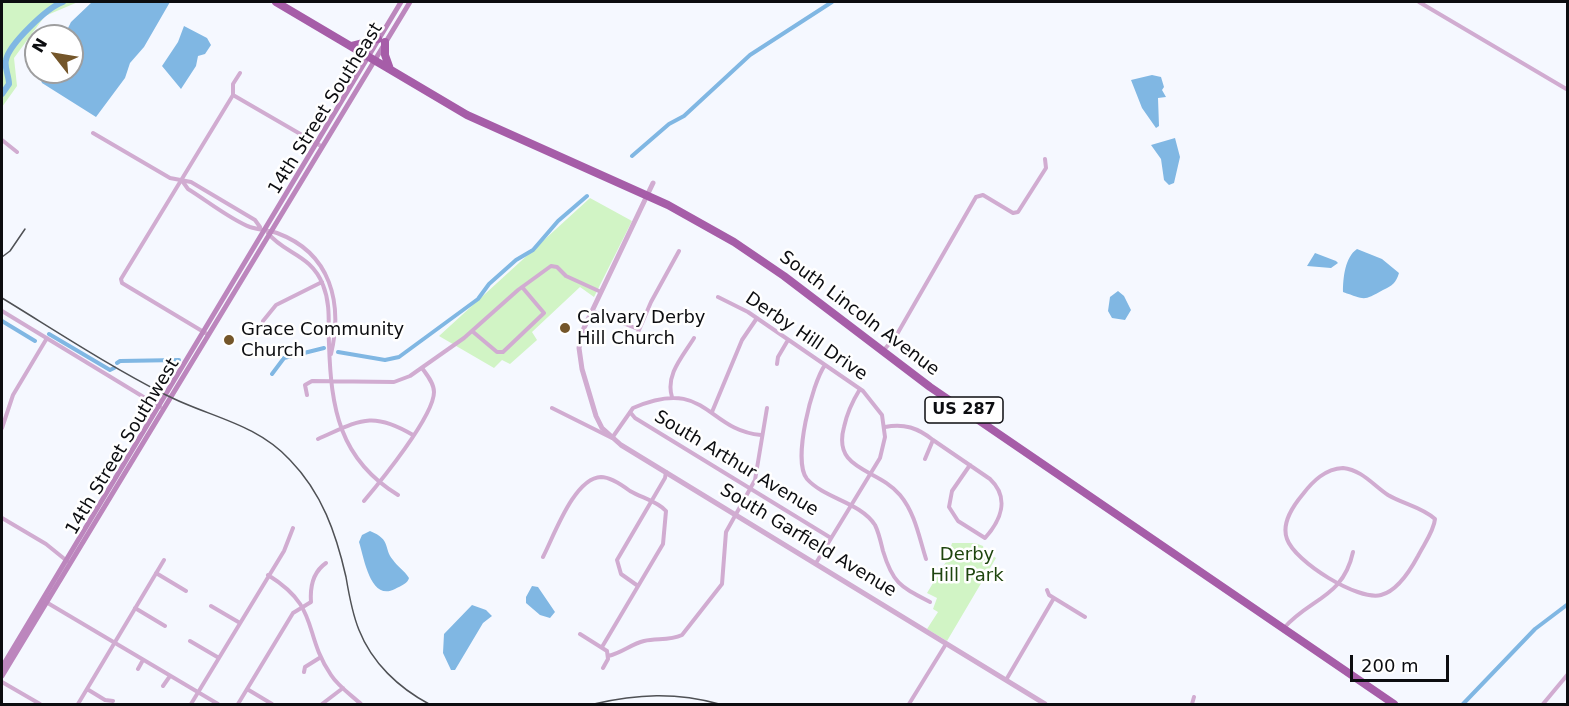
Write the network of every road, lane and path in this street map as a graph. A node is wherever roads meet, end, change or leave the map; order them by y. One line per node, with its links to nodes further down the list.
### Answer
1 (276, 2): 6 (highway, South Lincoln Avenue / US 287)
2 (401, 2): 5 (main road, 14th Street Southeast)
3 (410, 2): 5 (main road, 14th Street Southeast)
4 (1419, 2): 10 (street)
5 (381, 41): 6 (highway); 7 (main road, 14th Street Southeast); 8 (highway)
6 (351, 46): 7 (highway, South Lincoln Avenue / US 287)
7 (371, 58): 8 (highway, South Lincoln Avenue / US 287); 14 (main road, 14th Street Southeast)
8 (390, 69): 19 (highway, South Lincoln Avenue / US 287)
9 (240, 72): 11 (street)
10 (1568, 90)
11 (233, 95): 14 (street); 17 (street)
12 (93, 133): 17 (street)
13 (2, 140): 15 (street)
14 (318, 145): 20 (main road, 14th Street Southeast)
15 (17, 152)
16 (1044, 159): 37 (street)
17 (182, 181): 20 (street); 20 (street); 32 (street)
18 (653, 183): 19 (street)
19 (647, 195): 24 (street); 37 (highway, South Lincoln Avenue / US 287)
20 (264, 230): 22 (street); 32 (main road, 14th Street Southwest); 38 (street)
21 (679, 251): 30 (street)
22 (322, 282): 29 (street); 38 (street)
23 (522, 287): 24 (street); 31 (street); 31 (street)
24 (601, 292): 27 (street)
25 (718, 297): 28 (street, Derby Hill Drive)
26 (2, 311): 33 (street)
27 (592, 311): 30 (street); 56 (street)
28 (757, 318): 35 (street, Derby Hill Drive); 50 (street)
29 (263, 321)
30 (638, 329): 36 (street)
31 (472, 332): 41 (street)
32 (205, 333): 46 (main road, 14th Street Southwest)
33 (47, 338): 46 (street); 52 (street)
34 (694, 338): 45 (street)
35 (788, 340): 39 (street); 40 (street, Derby Hill Drive)
36 (633, 344)
37 (882, 352): 95 (highway, South Lincoln Avenue / US 287)
38 (330, 358): 42 (street)
39 (777, 364)
40 (825, 365): 43 (street, Derby Hill Drive); 68 (street)
41 (422, 368): 42 (street); 54 (street)
42 (330, 381): 44 (street); 53 (street)
43 (860, 389): 51 (street, Derby Hill Drive); 62 (street)
44 (307, 395)
45 (672, 397): 49 (street); 50 (street)
46 (160, 407): 77 (main road, 14th Street Southwest)
47 (552, 408): 56 (street, South Garfield Avenue)
48 (767, 408): 55 (street)
49 (630, 411): 56 (street); 64 (street, South Arthur Avenue)
50 (712, 411): 55 (street)
51 (885, 427): 58 (street); 62 (street)
52 (2, 428)
53 (341, 429): 54 (street); 57 (street); 63 (street)
54 (413, 435): 63 (street)
55 (761, 435): 64 (street)
56 (612, 438): 61 (street, South Garfield Avenue)
57 (318, 439)
58 (933, 440): 59 (street); 60 (street)
59 (925, 459)
60 (970, 465): 60 (street)
61 (666, 472): 67 (street); 69 (street, South Garfield Avenue)
62 (871, 473): 68 (street); 75 (street)
63 (380, 482): 65 (street); 66 (street)
64 (750, 490): 69 (street); 72 (street, South Arthur Avenue)
65 (398, 495)
66 (364, 501)
67 (652, 501): 74 (street); 83 (street); 83 (street)
68 (851, 506): 72 (street); 88 (street)
69 (735, 514): 79 (street, South Garfield Avenue); 101 (street)
70 (2, 518): 77 (street)
71 (293, 528): 81 (street)
72 (831, 538): 79 (street)
73 (1353, 552): 82 (street)
74 (543, 557)
75 (926, 559)
76 (164, 560): 80 (street)
77 (68, 561): 87 (main road, 14th Street Southwest)
78 (326, 563): 89 (street)
79 (816, 563): 99 (street, South Garfield Avenue)
80 (156, 573): 85 (street); 91 (street)
81 (268, 575): 89 (street); 93 (street)
82 (1339, 582): 82 (street); 95 (street)
83 (639, 586): 100 (street)
84 (1047, 590): 86 (street)
85 (186, 591)
86 (1054, 598): 92 (street); 112 (street)
87 (45, 601): 98 (street); 105 (main road, 14th Street Southwest); 110 (main road, 14th Street Southwest)
88 (930, 602)
89 (303, 604): 102 (street); 117 (street)
90 (211, 606): 93 (street)
91 (135, 608): 94 (street); 98 (street)
92 (1085, 617)
93 (240, 623): 103 (street)
94 (165, 626)
95 (1283, 629): 132 (highway, South Lincoln Avenue / US 287)
96 (580, 634): 100 (street)
97 (190, 641): 103 (street)
98 (115, 642): 104 (street); 116 (street)
99 (946, 644): 112 (street, South Garfield Avenue); 129 (street)
100 (602, 647): 101 (street)
101 (608, 656): 106 (street)
102 (321, 657): 108 (street); 115 (street)
103 (219, 658): 118 (street)
104 (143, 660): 107 (street); 111 (street)
105 (2, 667)
106 (603, 668)
107 (138, 669)
108 (304, 672)
109 (1568, 674): 133 (street)
110 (2, 676)
111 (170, 676): 114 (street); 118 (street)
112 (1006, 681): 130 (street, South Garfield Avenue)
113 (2, 682): 121 (street)
114 (163, 686)
115 (343, 688): 127 (street); 128 (street)
116 (87, 689): 120 (street); 122 (street)
117 (247, 689): 125 (street); 126 (street)
118 (198, 692): 123 (street); 124 (street)
119 (1194, 697): 131 (street)
120 (113, 700)
121 (40, 705)
122 (78, 705)
123 (190, 705)
124 (218, 705)
125 (238, 705)
126 (272, 705)
127 (322, 705)
128 (361, 705)
129 (909, 705)
130 (1045, 705)
131 (1192, 705)
132 (1394, 705)
133 (1543, 705)

